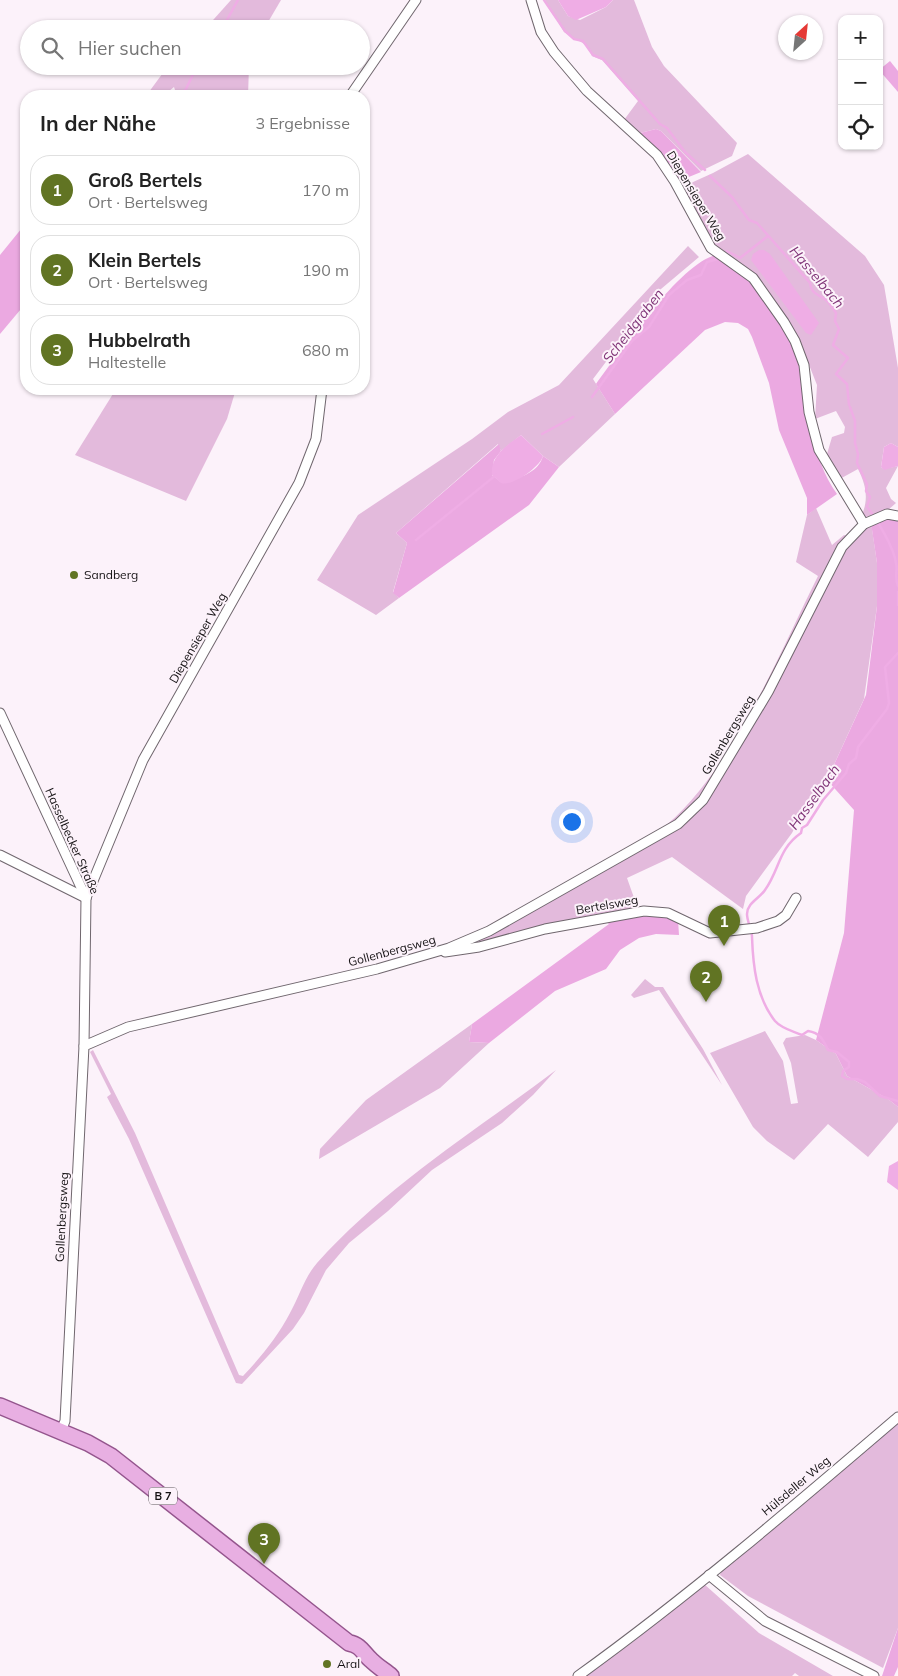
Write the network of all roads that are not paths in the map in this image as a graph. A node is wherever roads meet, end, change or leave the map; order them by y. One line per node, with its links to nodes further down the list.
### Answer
1 (416, 0): 3 (street)
2 (531, 0): 8 (street, Diepensieper Weg)
3 (370, 67)
4 (364, 75): 5 (street)
5 (354, 90)
6 (321, 395): 11 (street, Diepensieper Weg)
7 (898, 516): 8 (street, Gollenbergsweg)
8 (867, 522): 13 (street, Gollenbergsweg)
9 (0, 713): 11 (street, Hasselbecker Straße)
10 (0, 855): 11 (street)
11 (86, 898): 14 (street, Hasselbecker Straße)
12 (796, 898): 13 (street, Bertelsweg)
13 (437, 952): 14 (street, Gollenbergsweg)
14 (84, 1046): 17 (street, Gollenbergsweg)
15 (0, 1406): 17 (main road, B 7)
16 (898, 1417): 18 (street, Hülsdeller Weg)
17 (61, 1431): 19 (main road, B 7)
18 (709, 1575): 20 (street, Hülsdeller Weg); 21 (street)
19 (391, 1676)
20 (578, 1676)
21 (874, 1676)

